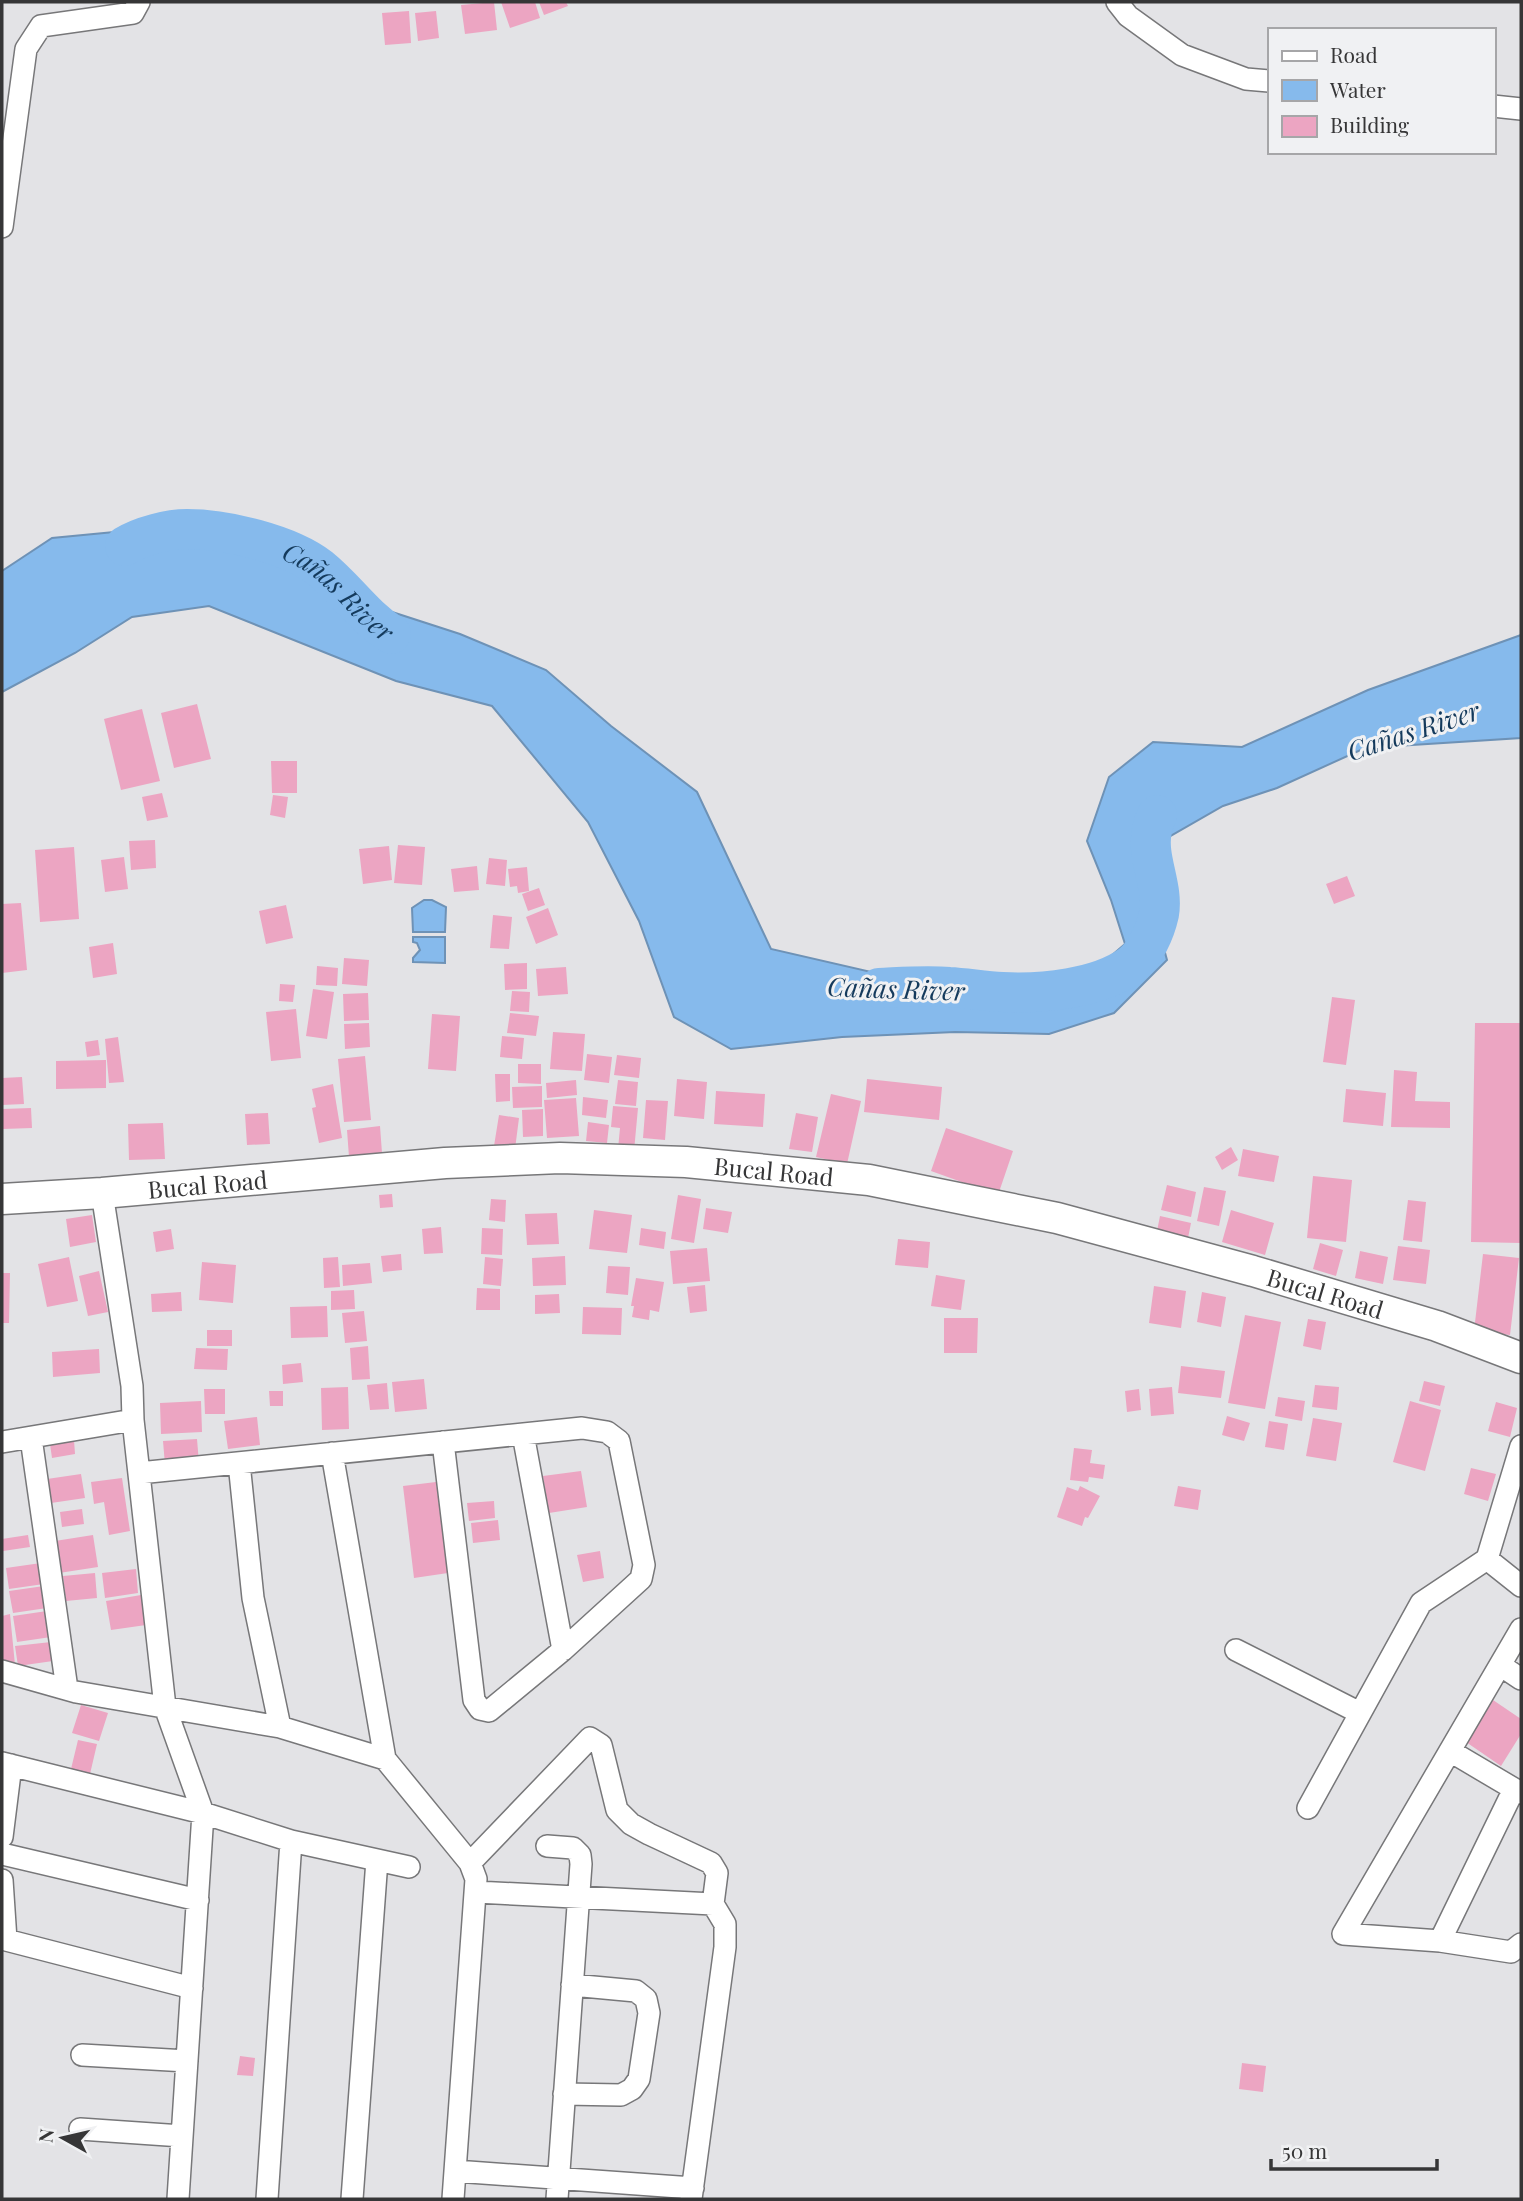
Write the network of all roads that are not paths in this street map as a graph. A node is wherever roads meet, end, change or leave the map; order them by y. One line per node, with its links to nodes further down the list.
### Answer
1 (139, 2): 6 (street)
2 (1117, 2): 3 (street)
3 (1268, 81)
4 (1495, 106): 5 (street)
5 (1521, 109)
6 (2, 227)
7 (103, 1193): 8 (street, Bucal Road); 9 (street, Bucal Road); 10 (street)
8 (2, 1199)
9 (1521, 1358)
10 (133, 1420): 12 (street); 18 (street)
11 (523, 1434): 14 (street); 22 (street); 22 (street)
12 (31, 1438): 13 (street); 27 (street)
13 (2, 1441)
14 (443, 1442): 16 (street); 22 (street)
15 (1521, 1446): 19 (street)
16 (332, 1452): 17 (street); 32 (street)
17 (239, 1463): 18 (street); 30 (street)
18 (139, 1473): 28 (street)
19 (1487, 1559): 20 (street); 29 (street)
20 (1521, 1586)
21 (1521, 1629): 24 (street)
22 (563, 1650)
23 (1236, 1650): 29 (street)
24 (1500, 1665): 26 (street); 31 (street)
25 (2, 1671): 27 (street)
26 (1521, 1679)
27 (67, 1689): 28 (street)
28 (165, 1707): 30 (street); 36 (street)
29 (1360, 1713): 35 (street)
30 (280, 1727): 32 (street)
31 (1450, 1751): 34 (street); 49 (street)
32 (386, 1759): 42 (street)
33 (6, 1764): 36 (street); 37 (street)
34 (1518, 1791): 49 (street)
35 (1308, 1808)
36 (203, 1813): 38 (street); 47 (street)
37 (2, 1837)
38 (291, 1841): 41 (street); 62 (street)
39 (547, 1846): 46 (street)
40 (2, 1854): 47 (street)
41 (377, 1860): 43 (street); 63 (street)
42 (471, 1863): 45 (street); 48 (street)
43 (409, 1867)
44 (2, 1880): 52 (street)
45 (476, 1892): 46 (street); 58 (street)
46 (578, 1898): 48 (street); 51 (street)
47 (198, 1900): 52 (street)
48 (713, 1904): 60 (street)
49 (1440, 1941): 50 (street)
50 (1521, 1944)
51 (572, 1984): 55 (street); 55 (street)
52 (192, 1989): 54 (street)
53 (82, 2055): 54 (street)
54 (187, 2061): 57 (street)
55 (564, 2094): 59 (street)
56 (80, 2130): 57 (street)
57 (183, 2136): 61 (street)
58 (455, 2171): 59 (street); 64 (street)
59 (557, 2189): 60 (street)
60 (692, 2194)
61 (178, 2199)
62 (267, 2199)
63 (352, 2199)
64 (453, 2199)

